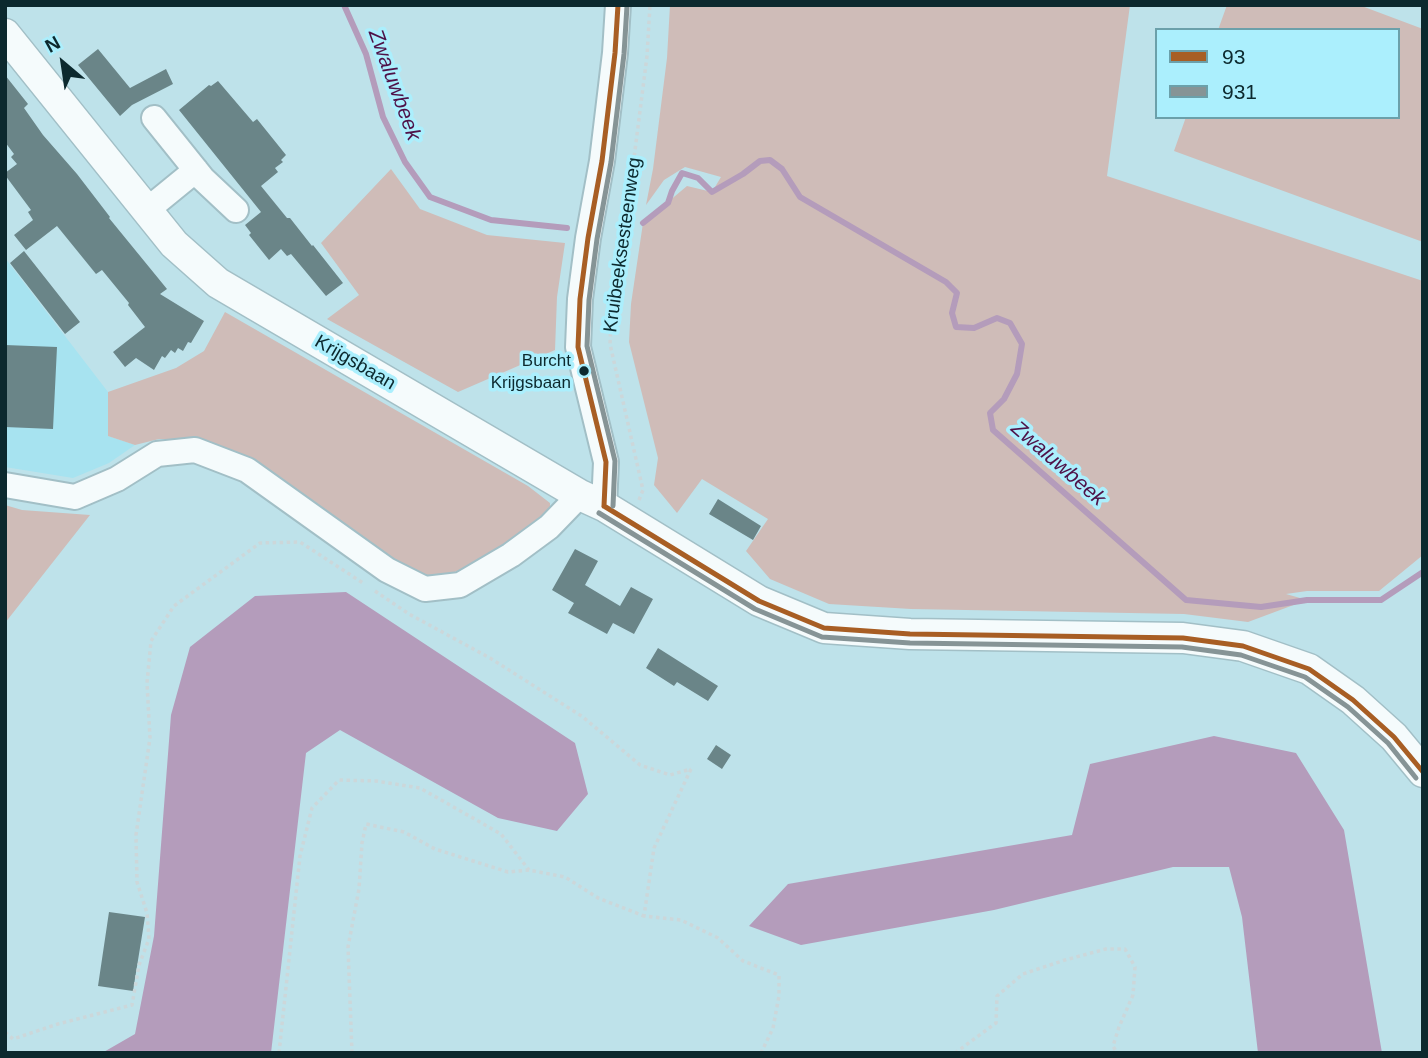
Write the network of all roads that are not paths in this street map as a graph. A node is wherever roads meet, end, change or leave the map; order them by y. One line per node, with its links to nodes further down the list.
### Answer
1 (618, 5): 8 (street)
2 (5, 34): 5 (main road, Krijgsbaan)
3 (154, 118): 4 (street)
4 (196, 170): 5 (street); 6 (street)
5 (147, 210): 8 (main road, Krijgsbaan)
6 (236, 210)
7 (5, 485): 8 (street)
8 (604, 507): 9 (main road, Krijgsbaan)
9 (1423, 772)

